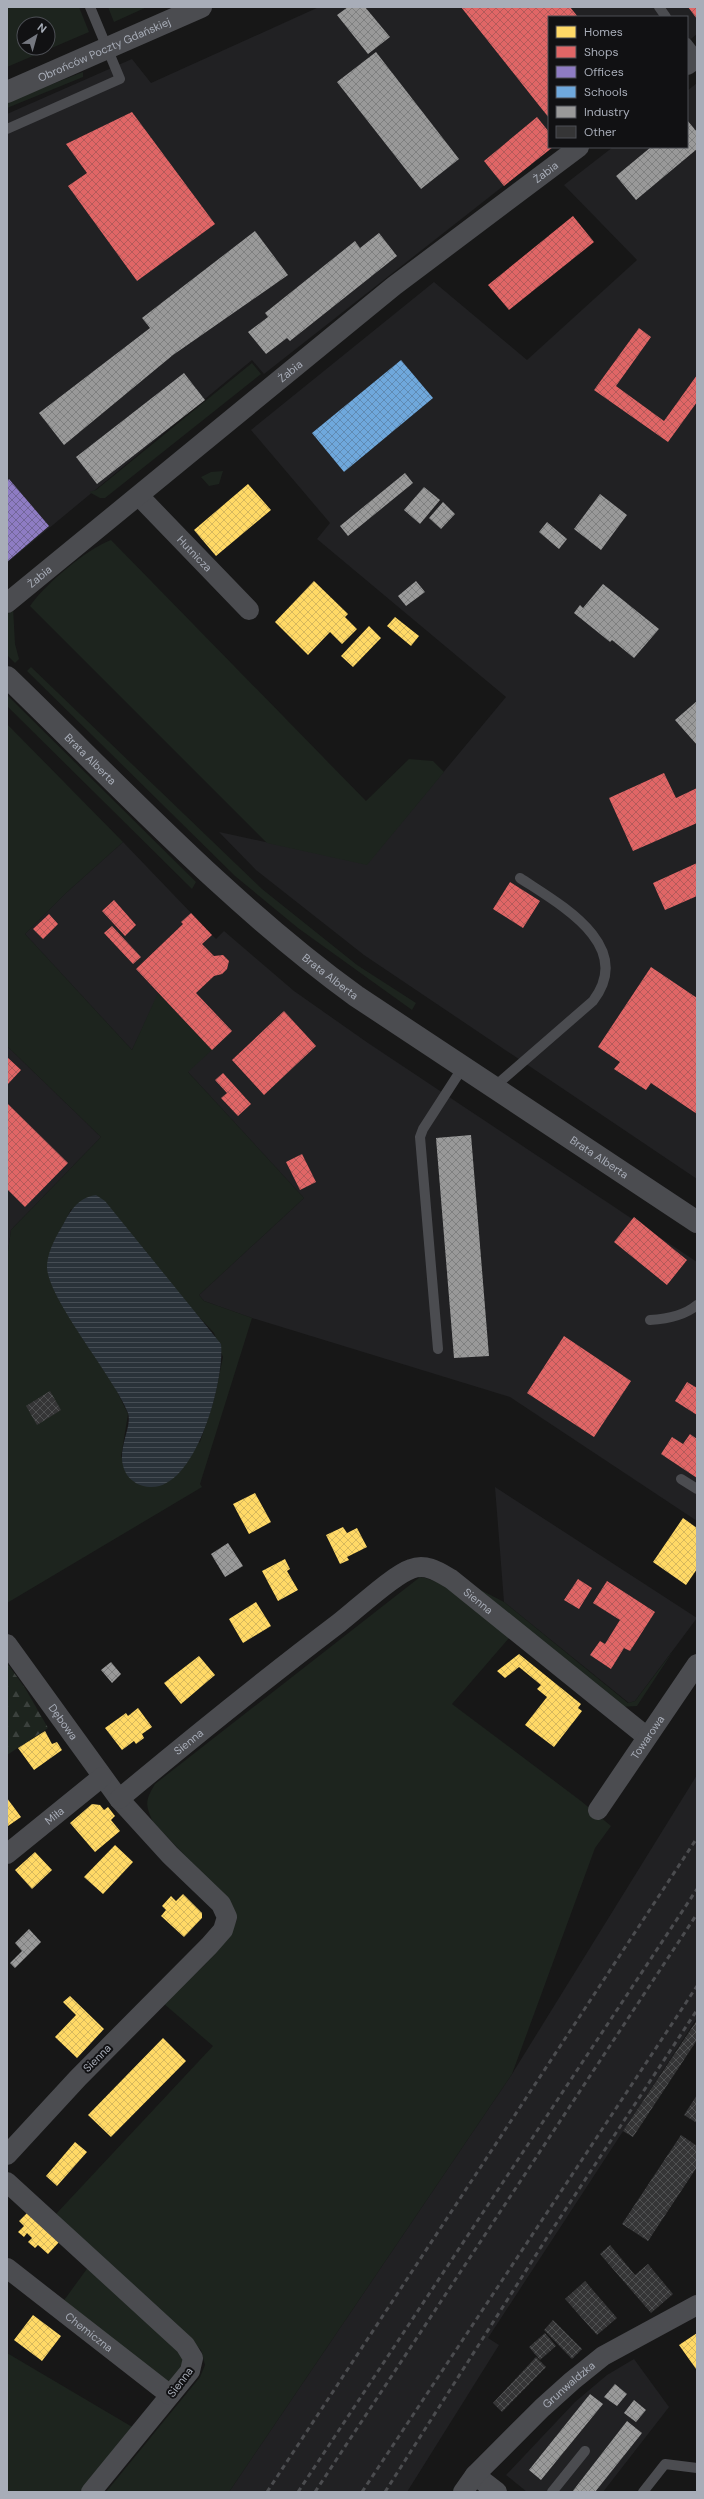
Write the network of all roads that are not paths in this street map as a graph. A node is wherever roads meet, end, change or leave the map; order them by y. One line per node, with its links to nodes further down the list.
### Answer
1 (90, 7): 6 (lane)
2 (201, 7): 6 (street, Obrońców Poczty Gdańskiej)
3 (659, 7): 4 (lane)
4 (665, 16)
5 (688, 44): 7 (lane)
6 (108, 49): 9 (street, Obrońców Poczty Gdańskiej); 10 (lane)
7 (697, 57): 8 (street)
8 (688, 64)
9 (7, 92)
10 (7, 129)
11 (578, 148): 12 (street, Żabia)
12 (139, 496): 13 (street, Żabia); 14 (street, Hutnicza)
13 (7, 603)
14 (249, 610)
15 (7, 677): 17 (street, Brata Alberta)
16 (520, 878): 18 (lane)
17 (463, 1067): 18 (street, Brata Alberta); 22 (lane)
18 (494, 1088): 19 (street, Brata Alberta)
19 (697, 1222)
20 (697, 1305): 21 (lane)
21 (650, 1320)
22 (438, 1349)
23 (681, 1479): 24 (lane)
24 (697, 1489)
25 (7, 1644): 28 (street, Dębowa)
26 (697, 1664): 27 (street, Towarowa)
27 (647, 1737): 29 (street, Sienna); 30 (street, Towarowa)
28 (102, 1777): 29 (street, Dębowa); 31 (street, Miła)
29 (119, 1799): 32 (street, Sienna)
30 (598, 1810)
31 (7, 1854)
32 (7, 2155)
33 (7, 2182): 36 (street, Sienna)
34 (7, 2268): 36 (street, Chemiczna)
35 (697, 2305): 39 (street, Grunwaldzka)
36 (170, 2395): 40 (street, Sienna)
37 (586, 2451): 43 (lane)
38 (697, 2468): 44 (lane)
39 (475, 2474): 41 (street, Grunwaldzka); 42 (street)
40 (91, 2492)
41 (463, 2492)
42 (497, 2492)
43 (552, 2492)
44 (643, 2492)

